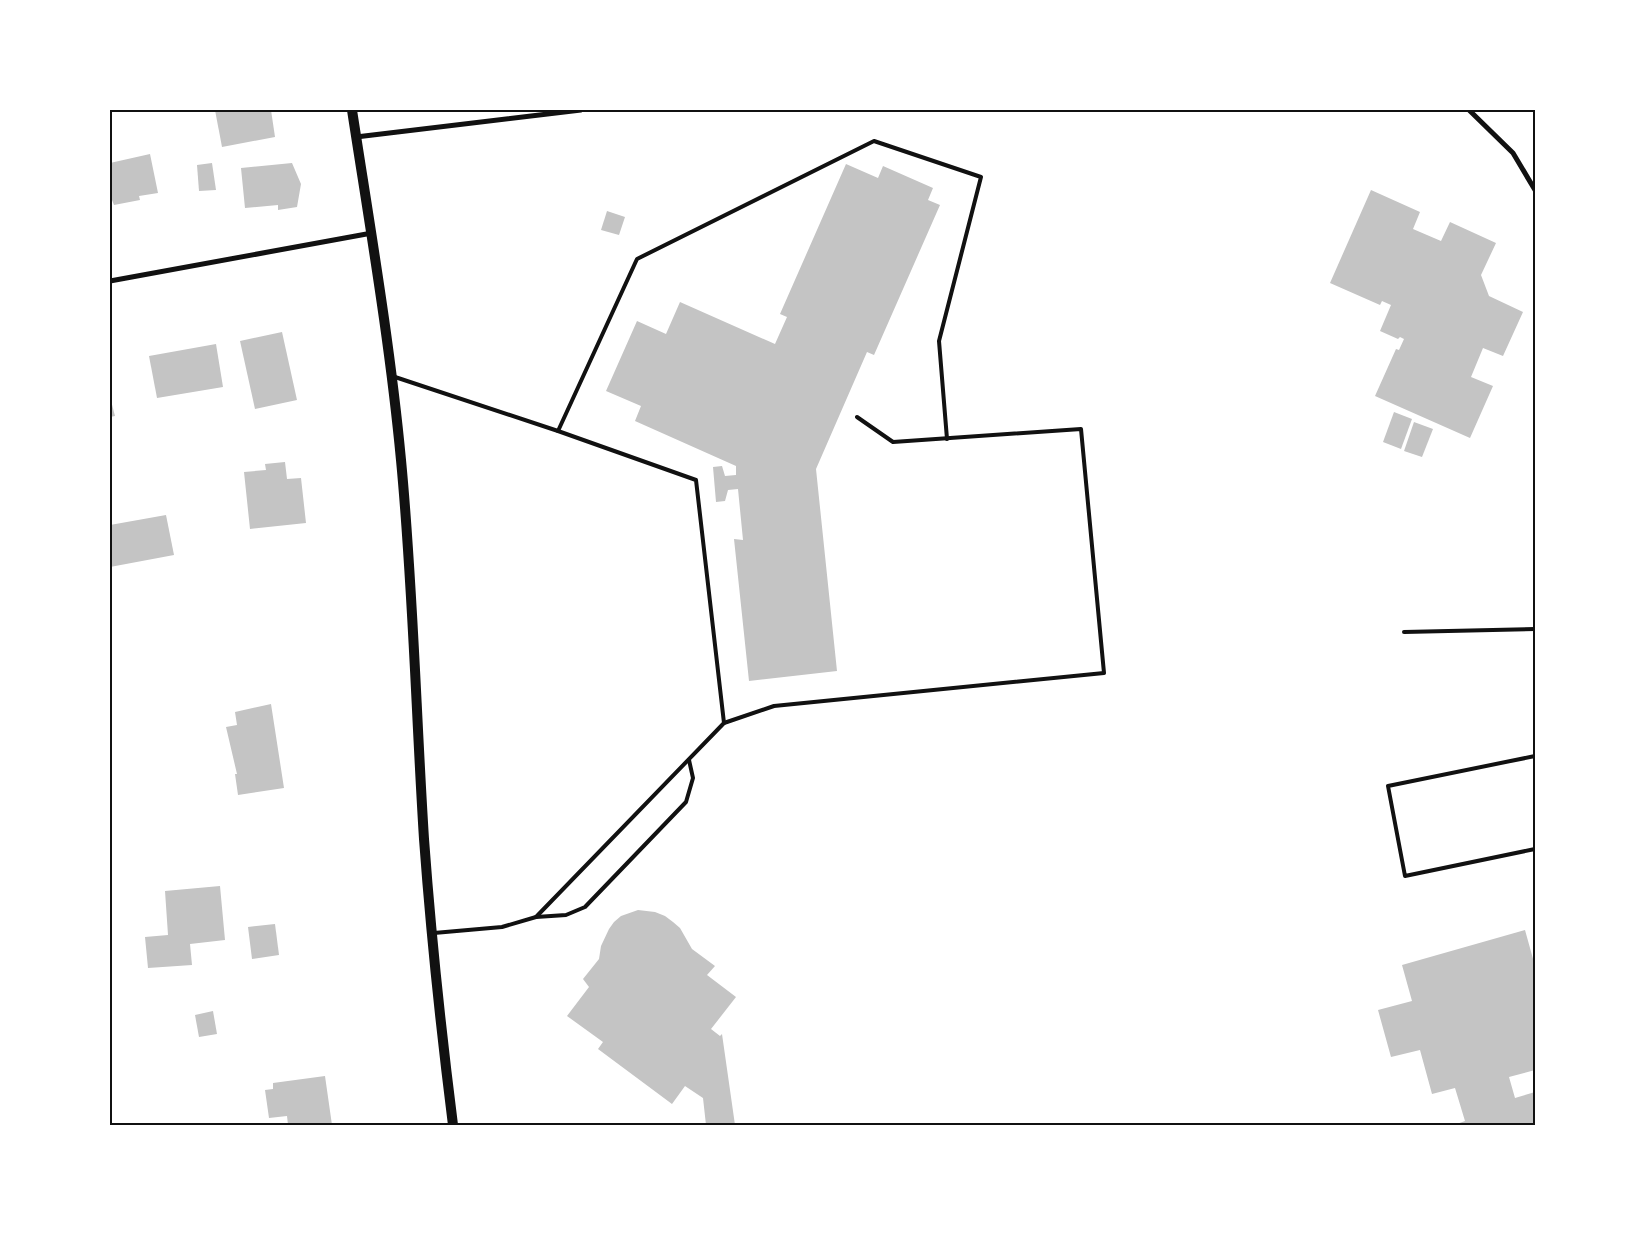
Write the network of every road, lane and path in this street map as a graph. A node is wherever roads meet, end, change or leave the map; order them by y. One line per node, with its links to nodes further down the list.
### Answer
1 (352, 110): 4 (main road)
2 (581, 110): 4 (street)
3 (1469, 110): 5 (street)
4 (356, 137): 6 (main road)
5 (1535, 190)
6 (372, 233): 7 (street); 8 (main road)
7 (110, 281)
8 (392, 376): 10 (lane); 19 (main road)
9 (857, 417): 11 (lane)
10 (558, 431): 11 (lane); 14 (lane)
11 (947, 439): 14 (lane)
12 (1535, 629): 13 (lane)
13 (1404, 632)
14 (724, 723): 16 (lane)
15 (1535, 756): 17 (lane)
16 (688, 760): 18 (lane); 18 (lane)
17 (1535, 849)
18 (536, 917): 19 (lane)
19 (432, 934): 20 (main road)
20 (453, 1125)

